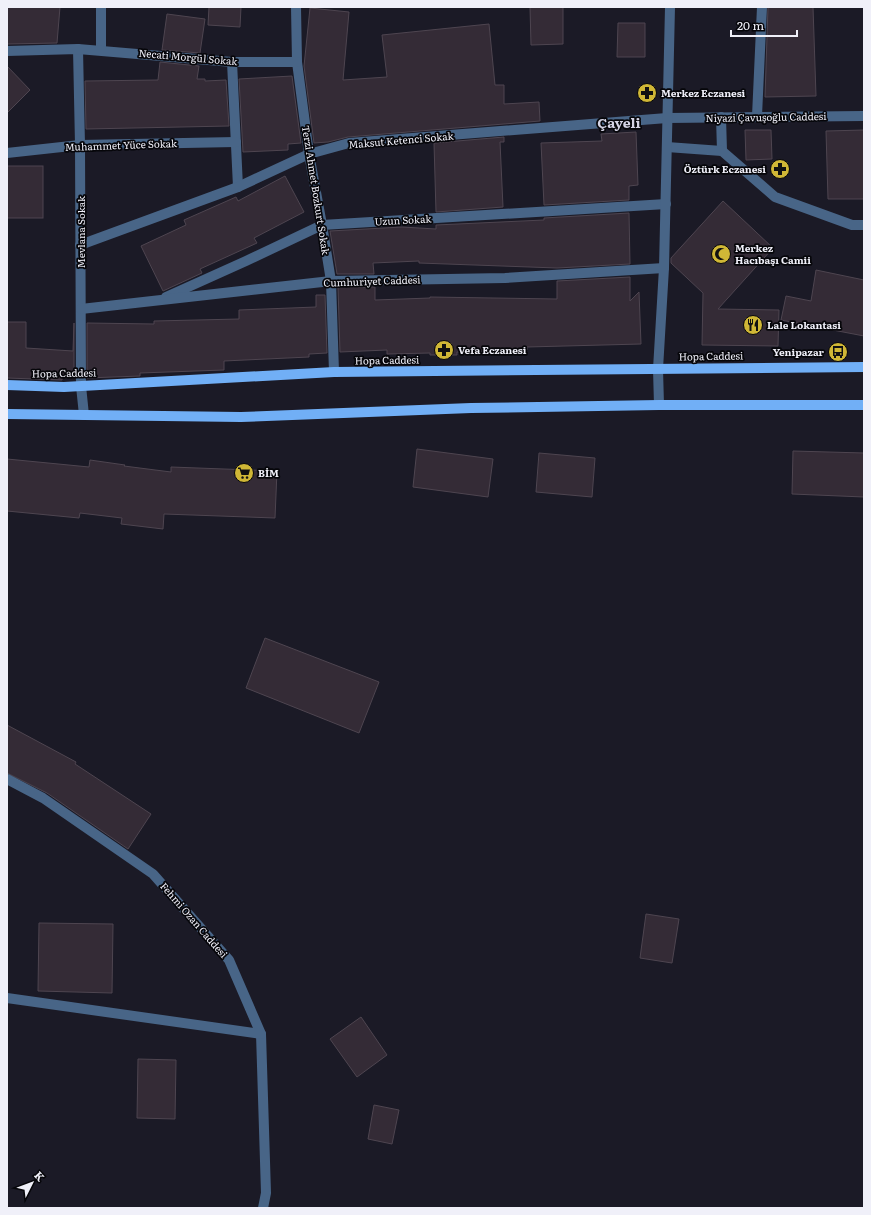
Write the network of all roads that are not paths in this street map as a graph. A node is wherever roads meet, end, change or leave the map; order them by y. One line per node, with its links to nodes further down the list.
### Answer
1 (101, 7): 6 (street)
2 (296, 7): 9 (street, Terzi Ahmet Bozkurt Sokak)
3 (670, 7): 13 (street)
4 (762, 7): 10 (street)
5 (78, 49): 6 (street, Necati Morgül Sokak); 7 (street, Necati Morgül Sokak); 15 (street, Mevlana Sokak)
6 (101, 50): 8 (street, Necati Morgül Sokak)
7 (7, 51)
8 (232, 62): 9 (street, Necati Morgül Sokak); 14 (street)
9 (297, 62): 19 (street, Terzi Ahmet Bozkurt Sokak)
10 (757, 116): 11 (street, Niyazi Çavuşoğlu Caddesi); 12 (street, Niyazi Çavuşoğlu Caddesi)
11 (864, 116)
12 (721, 117): 13 (street, Niyazi Çavuşoğlu Caddesi); 17 (street)
13 (667, 118): 16 (street); 19 (street, Maksut Ketenci Sokak)
14 (236, 142): 15 (street, Muhammet Yüce Sokak); 20 (street)
15 (80, 145): 18 (street, Muhammet Yüce Sokak); 24 (street, Mevlana Sokak)
16 (667, 147): 17 (street); 21 (street)
17 (722, 151): 23 (street)
18 (7, 152)
19 (308, 154): 20 (street, Maksut Ketenci Sokak); 22 (street, Terzi Ahmet Bozkurt Sokak)
20 (238, 187): 24 (street, Maksut Ketenci Sokak)
21 (666, 204): 22 (street, Uzun Sokak); 25 (street)
22 (322, 225): 26 (street, Terzi Ahmet Bozkurt Sokak); 27 (street, Uzun Sokak)
23 (864, 225)
24 (80, 245): 28 (street, Mevlana Sokak)
25 (664, 268): 26 (street, Cumhuriyet Caddesi); 30 (street)
26 (331, 281): 27 (street, Cumhuriyet Caddesi); 31 (street, Terzi Ahmet Bozkurt Sokak)
27 (156, 302): 28 (street, Cumhuriyet Caddesi)
28 (81, 309): 33 (street, Mevlana Sokak)
29 (864, 367): 30 (main road, Hopa Caddesi)
30 (658, 369): 31 (main road, Hopa Caddesi); 35 (street)
31 (334, 372): 33 (main road, Hopa Caddesi)
32 (7, 385): 33 (main road, Hopa Caddesi)
33 (81, 386): 37 (street, Mevlana Sokak)
34 (864, 405): 35 (main road)
35 (659, 406): 37 (main road)
36 (7, 414): 37 (main road)
37 (84, 415)
38 (7, 780): 40 (street, Fehmi Ozan Caddesi)
39 (7, 998): 40 (street)
40 (262, 1034): 41 (street, Fehmi Ozan Caddesi)
41 (263, 1208)

